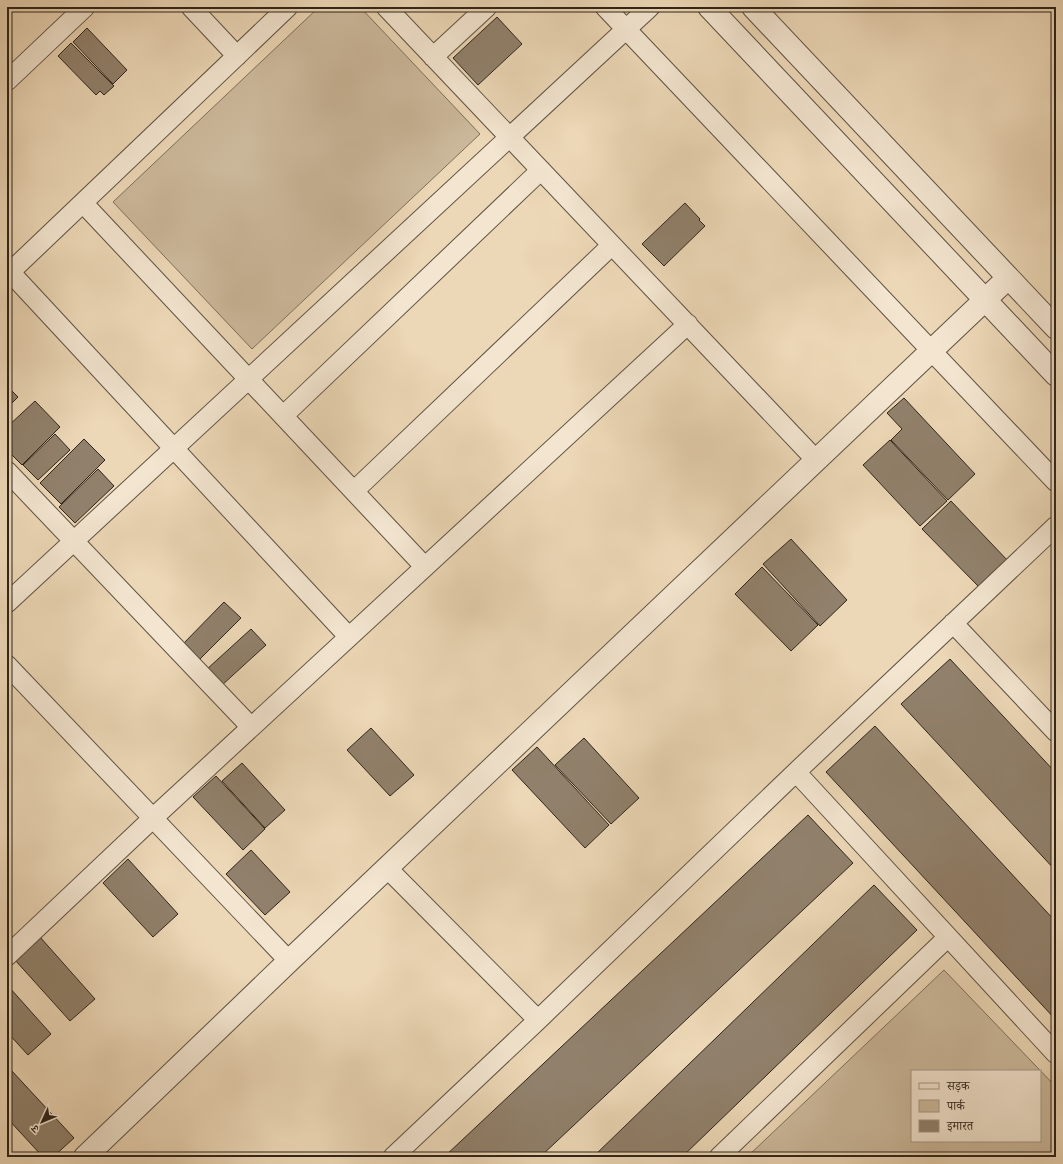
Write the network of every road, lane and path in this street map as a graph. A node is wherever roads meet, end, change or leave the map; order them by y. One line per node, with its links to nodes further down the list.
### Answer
1 (86, 7): 13 (street)
2 (191, 7): 11 (street)
3 (288, 7): 11 (street)
4 (386, 7): 12 (street)
5 (488, 7): 12 (street)
6 (605, 7): 10 (street)
7 (650, 7): 10 (street)
8 (709, 7): 20 (street)
9 (753, 7): 19 (street)
10 (626, 29): 14 (street); 23 (street)
11 (237, 56): 16 (street)
12 (433, 57): 14 (street)
13 (7, 81)
14 (510, 137): 15 (street); 25 (street)
15 (541, 170): 17 (street); 26 (street)
16 (83, 203): 18 (street); 25 (street)
17 (612, 245): 21 (street); 31 (street)
18 (8, 274): 27 (street)
19 (1008, 278): 20 (street); 22 (street)
20 (985, 300): 23 (street); 24 (street)
21 (688, 324): 28 (street); 34 (street)
22 (1056, 328)
23 (932, 350): 28 (street); 30 (street)
24 (1056, 375)
25 (248, 379): 26 (street); 27 (street)
26 (283, 416): 31 (street)
27 (174, 448): 33 (street); 37 (street)
28 (816, 460): 43 (street)
29 (7, 471): 33 (street)
30 (1056, 482)
31 (354, 491): 34 (street)
32 (1056, 526): 36 (street)
33 (74, 541): 35 (street); 39 (street)
34 (425, 567): 37 (street)
35 (7, 603)
36 (953, 623): 40 (street); 41 (street)
37 (349, 637): 39 (street)
38 (7, 665): 42 (street)
39 (252, 727): 42 (street)
40 (1056, 732)
41 (796, 772): 44 (street); 47 (street)
42 (153, 818): 45 (street); 46 (street)
43 (387, 868): 46 (street); 47 (street)
44 (948, 937): 48 (street); 51 (street)
45 (7, 956)
46 (289, 961): 49 (street)
47 (538, 1020): 50 (street)
48 (1056, 1054)
49 (85, 1157)
50 (393, 1157)
51 (719, 1157)

